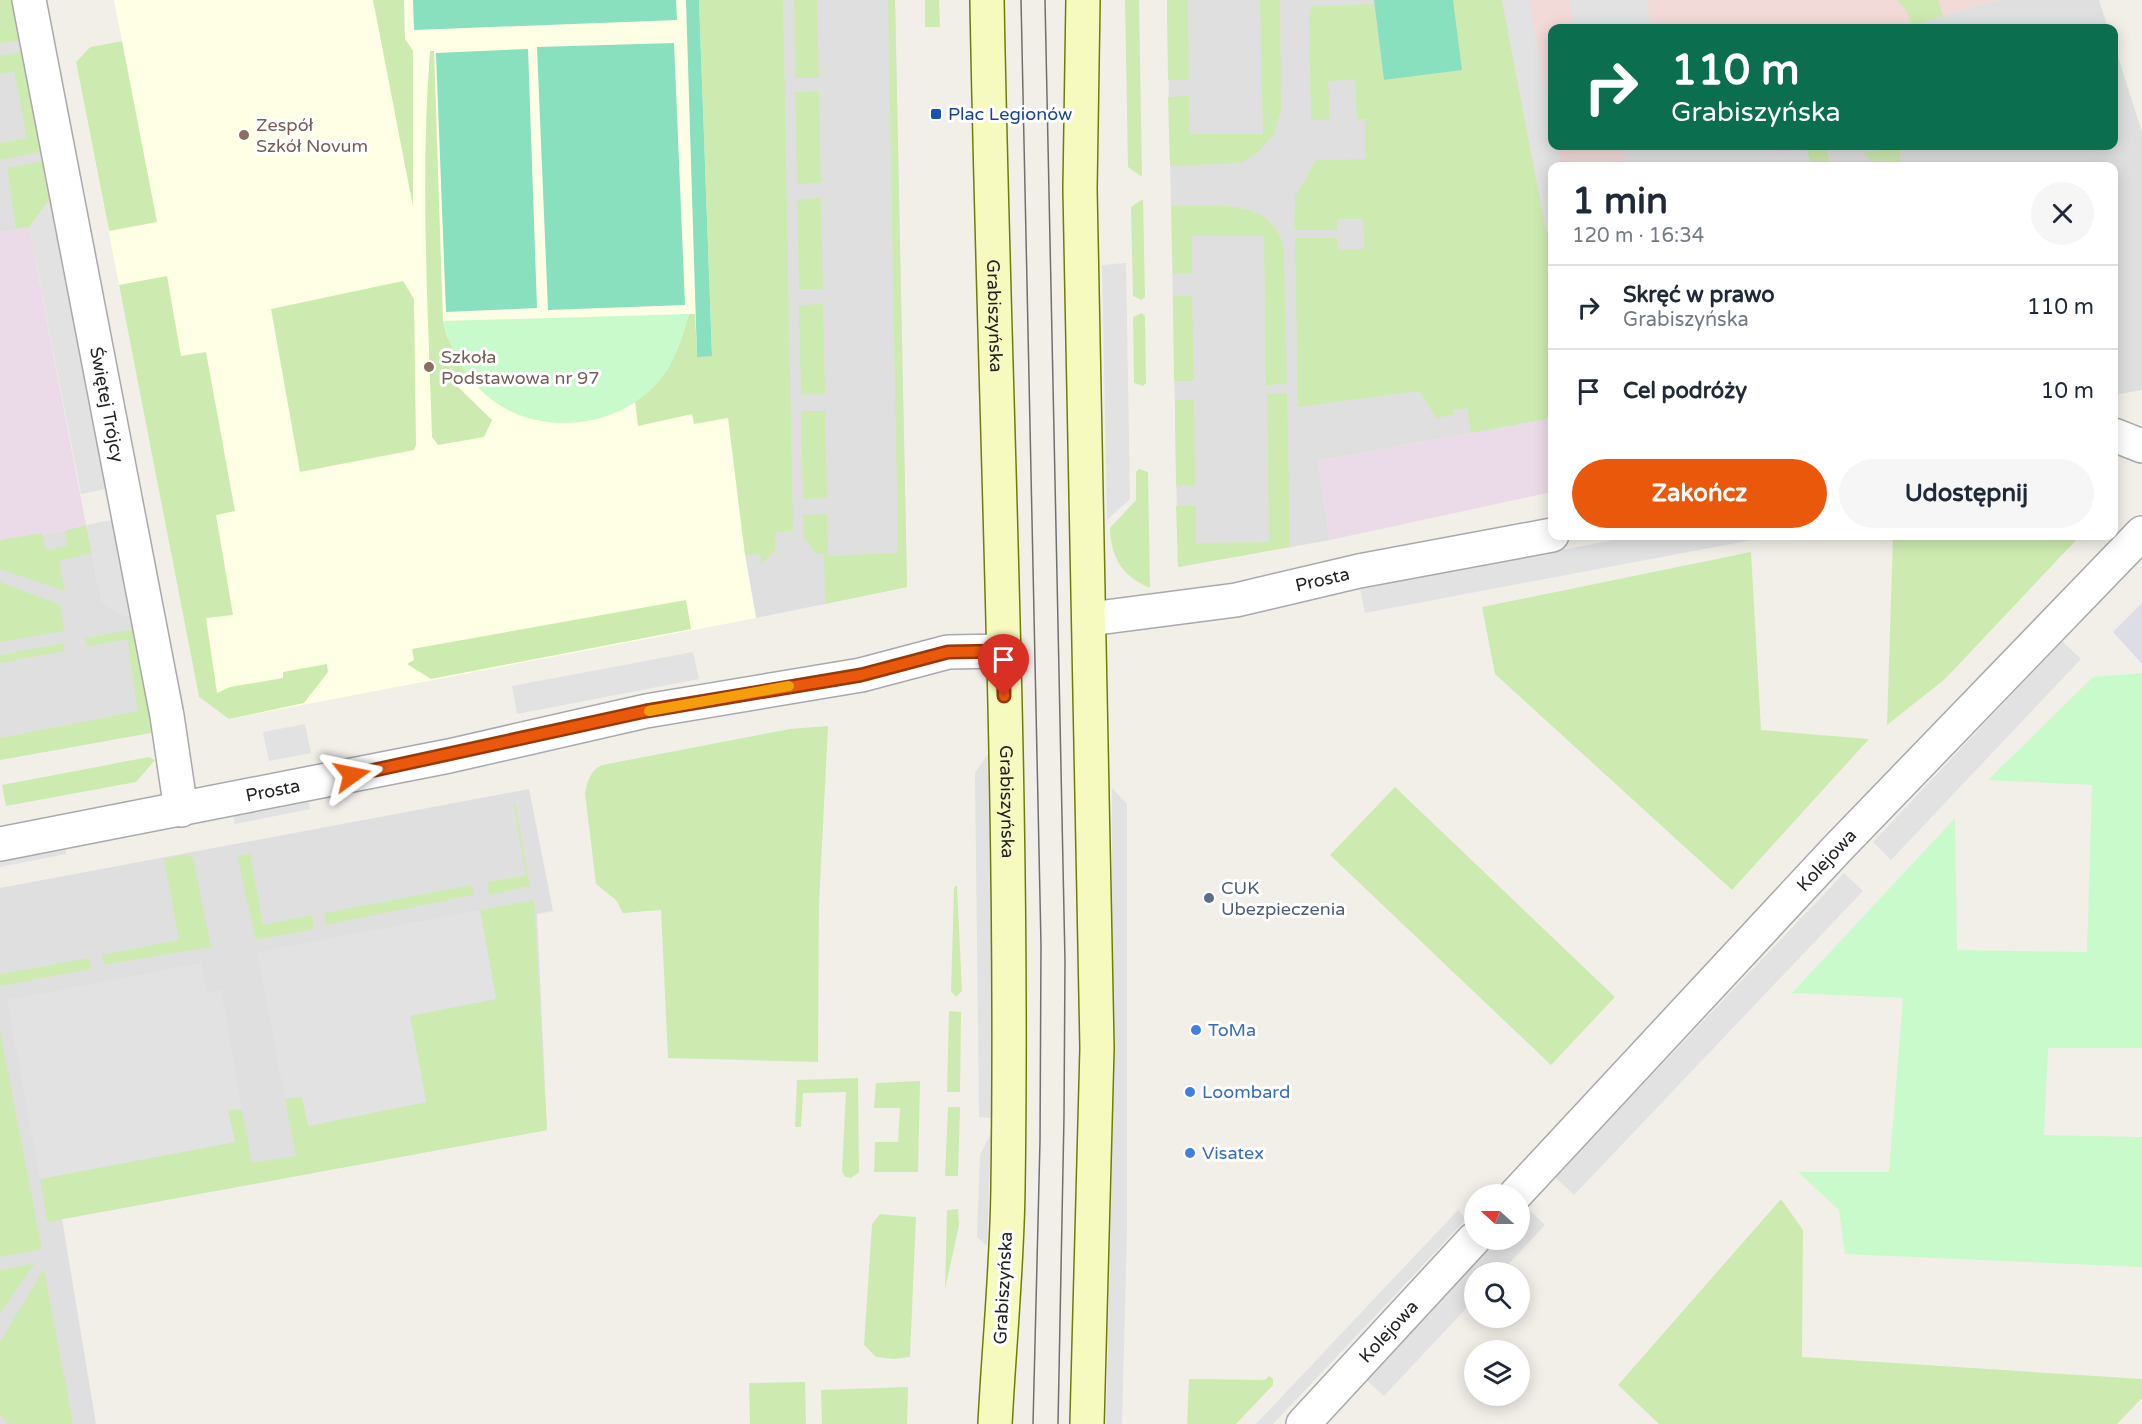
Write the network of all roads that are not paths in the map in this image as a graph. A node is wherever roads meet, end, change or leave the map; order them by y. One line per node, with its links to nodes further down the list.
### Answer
1 (29, 0): 10 (street, Świętej Trójcy)
2 (987, 0): 9 (main road, Grabiszyńska)
3 (1083, 0): 8 (main road)
4 (2118, 437): 5 (street)
5 (2142, 446)
6 (1548, 536): 8 (street, Prosta)
7 (2137, 552): 12 (street, Kolejowa)
8 (1090, 619): 15 (main road)
9 (1003, 651): 10 (street, Prosta); 14 (main road, Grabiszyńska)
10 (181, 810): 11 (street, Prosta)
11 (0, 844)
12 (1525, 1184)
13 (1464, 1250): 16 (street, Kolejowa)
14 (995, 1424)
15 (1087, 1424)
16 (1303, 1424)

